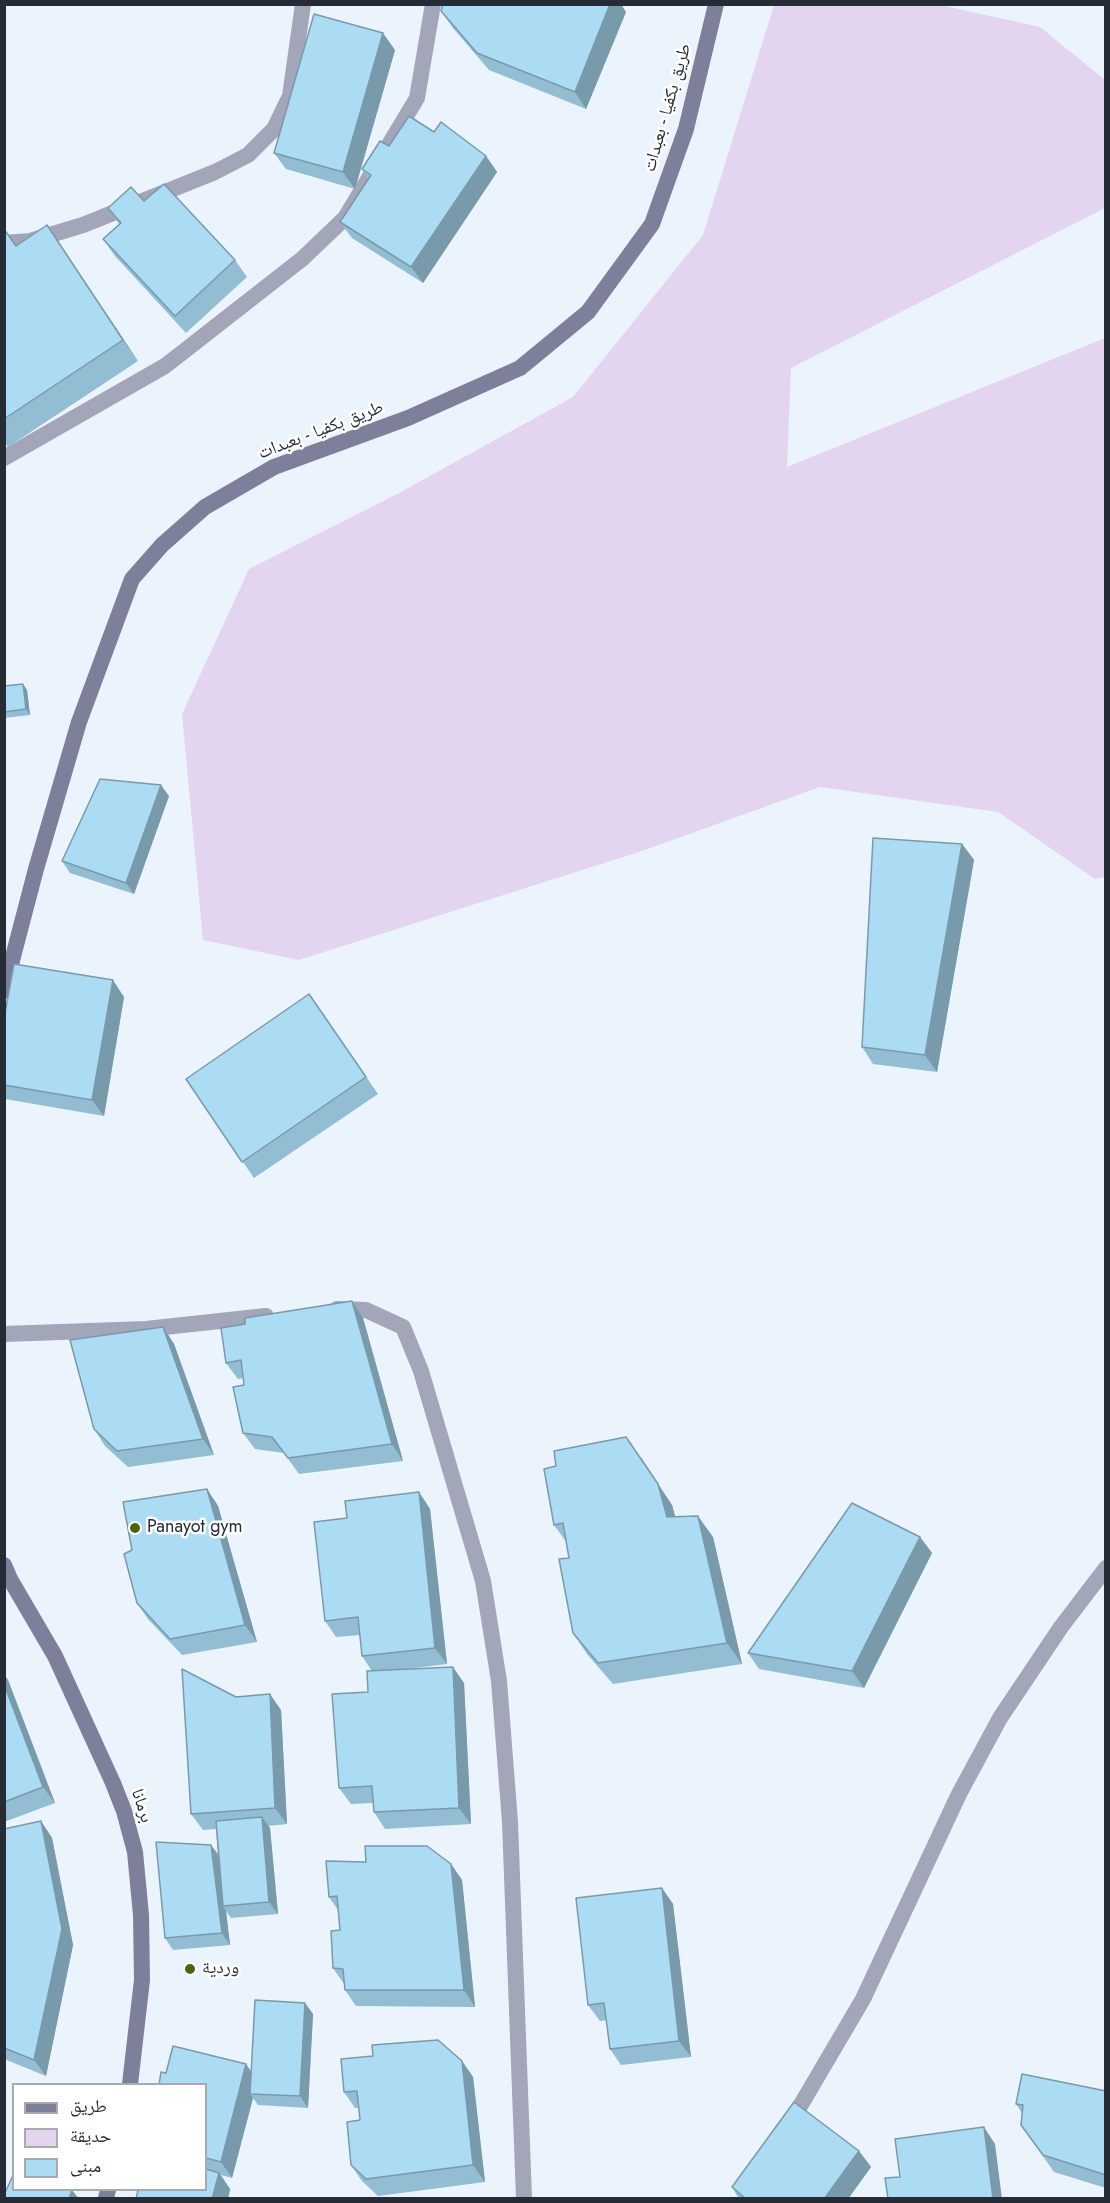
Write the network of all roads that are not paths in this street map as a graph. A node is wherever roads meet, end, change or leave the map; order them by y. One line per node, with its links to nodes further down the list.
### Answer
1 (303, 4): 4 (street)
2 (433, 4): 5 (street)
3 (716, 4): 6 (main road, طريق بكفيا - بعبدات)
4 (4, 243)
5 (4, 458)
6 (4, 991)
7 (323, 1309): 14 (street)
8 (280, 1314): 9 (street)
9 (4, 1335)
10 (4, 1565): 12 (main road, برمانا)
11 (1106, 1568): 13 (street)
12 (130, 2083)
13 (777, 2144)
14 (524, 2199)

